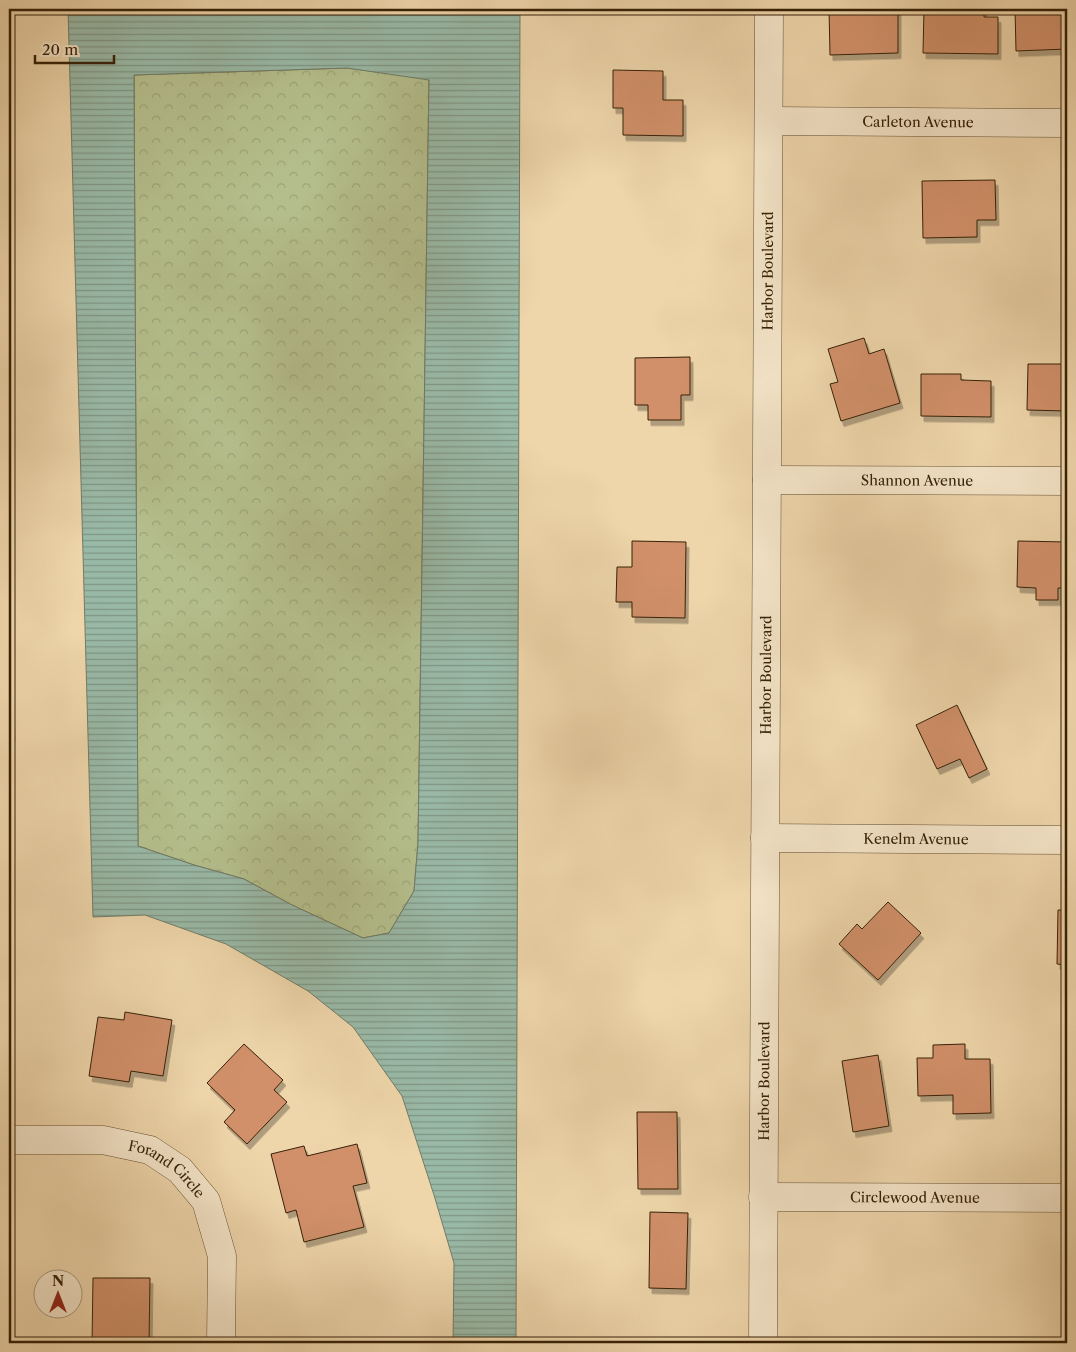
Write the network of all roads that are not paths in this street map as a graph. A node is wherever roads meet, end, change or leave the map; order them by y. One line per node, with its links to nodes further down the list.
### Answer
1 (769, 9): 2 (street, Harbor Boulevard)
2 (768, 121): 3 (street, Carleton Avenue); 4 (street, Harbor Boulevard)
3 (1067, 123)
4 (767, 480): 5 (street, Shannon Avenue); 6 (street, Harbor Boulevard)
5 (1067, 482)
6 (765, 838): 7 (street, Kenelm Avenue); 9 (street, Harbor Boulevard)
7 (1067, 840)
8 (9, 1140): 11 (street, Forand Circle)
9 (764, 1197): 10 (street, Circlewood Avenue); 12 (street, Harbor Boulevard)
10 (1067, 1198)
11 (221, 1343)
12 (763, 1343)

